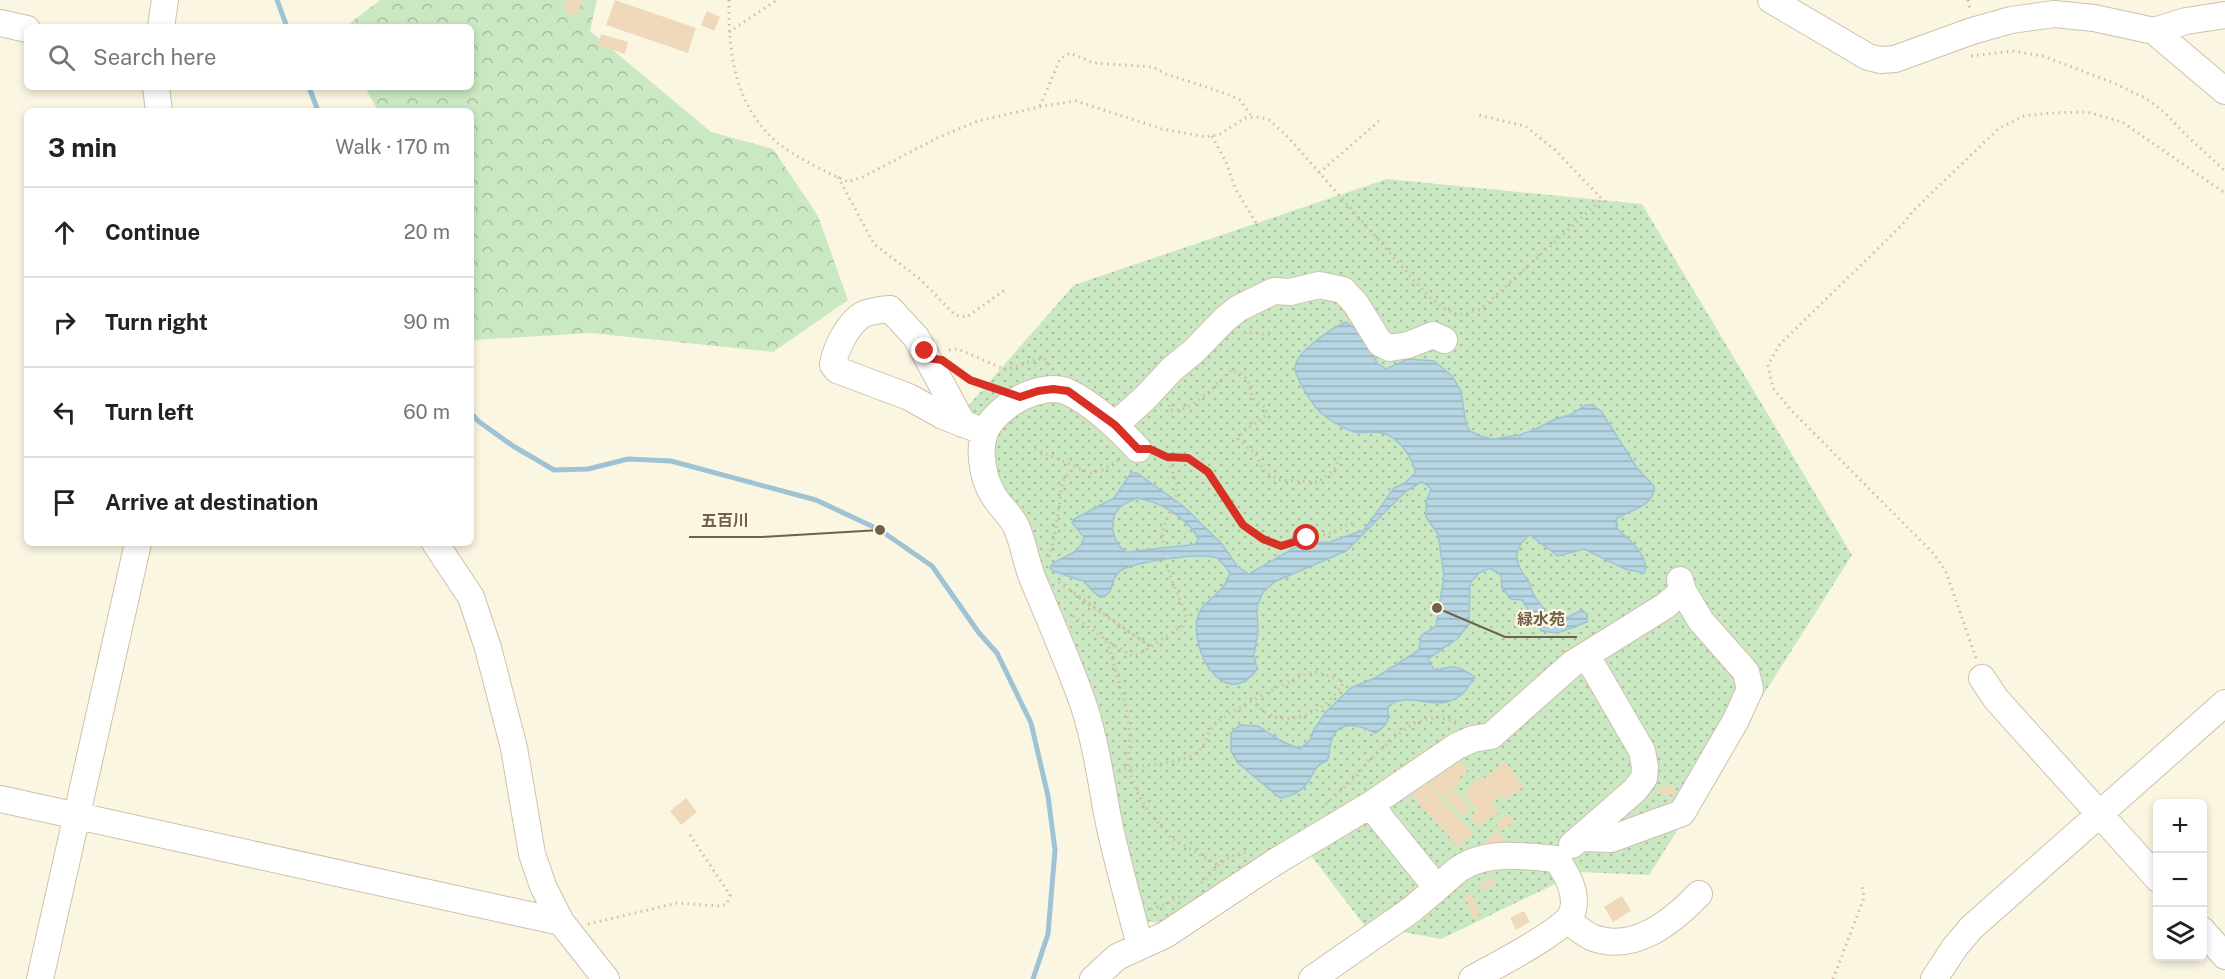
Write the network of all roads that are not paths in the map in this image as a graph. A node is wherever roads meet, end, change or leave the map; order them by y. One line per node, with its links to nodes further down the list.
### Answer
1 (165, 0): 5 (street)
2 (1771, 0): 7 (street)
3 (2225, 15): 7 (street)
4 (0, 23): 6 (street)
5 (161, 24)
6 (24, 28)
7 (2154, 31): 9 (street)
8 (156, 90): 10 (street)
9 (2225, 91)
10 (159, 108)
11 (1444, 340): 12 (street)
12 (1115, 425): 13 (street); 14 (street)
13 (974, 428): 13 (street); 32 (street)
14 (1138, 449)
15 (137, 546): 23 (street)
16 (437, 546): 30 (street)
17 (1587, 656): 21 (street); 24 (street); 24 (street)
18 (1982, 678): 22 (street)
19 (2225, 703): 22 (street)
20 (0, 799): 23 (street)
21 (1370, 805): 27 (street); 32 (street)
22 (2100, 813): 26 (street); 40 (street)
23 (76, 816): 30 (street); 35 (street)
24 (1580, 838): 25 (street)
25 (1556, 859): 27 (street); 29 (street)
26 (2153, 874)
27 (1437, 888): 34 (street)
28 (1699, 894): 29 (street)
29 (1568, 921): 39 (street)
30 (561, 922): 36 (street)
31 (2207, 936): 33 (street)
32 (1140, 946): 37 (street)
33 (2225, 956)
34 (1345, 970): 38 (street)
35 (40, 979)
36 (606, 979)
37 (1093, 979)
38 (1312, 979)
39 (1473, 979)
40 (1934, 979)

